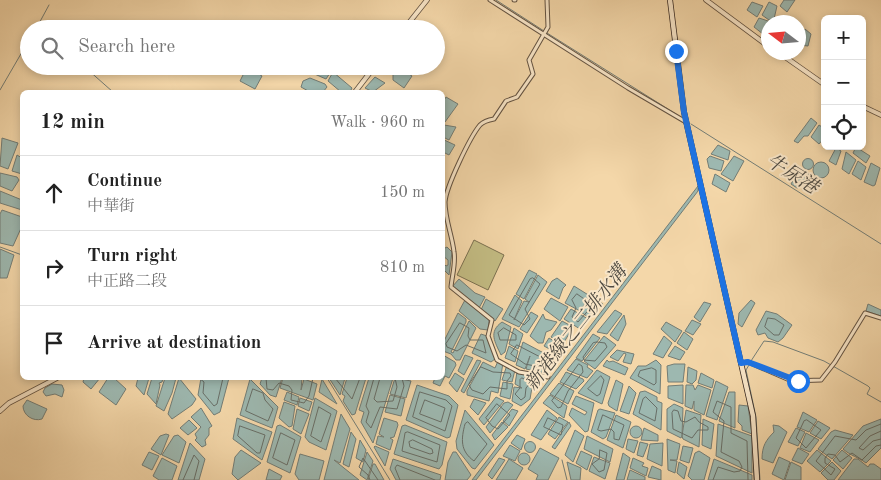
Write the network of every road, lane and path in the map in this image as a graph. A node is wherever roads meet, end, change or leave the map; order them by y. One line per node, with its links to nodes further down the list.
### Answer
1 (426, 0): 6 (street)
2 (490, 0): 7 (street)
3 (547, 0): 7 (street)
4 (670, 0): 15 (main road)
5 (706, 0): 8 (street)
6 (411, 20)
7 (545, 32): 15 (street); 18 (street)
8 (761, 41)
9 (789, 60): 11 (street)
10 (368, 75): 12 (street)
11 (821, 82)
12 (357, 90)
13 (866, 108): 14 (street)
14 (881, 115)
15 (686, 122): 17 (main road)
16 (881, 318): 17 (street)
17 (741, 363): 21 (main road)
18 (548, 377)
19 (53, 380): 20 (street)
20 (0, 411)
21 (757, 480)

